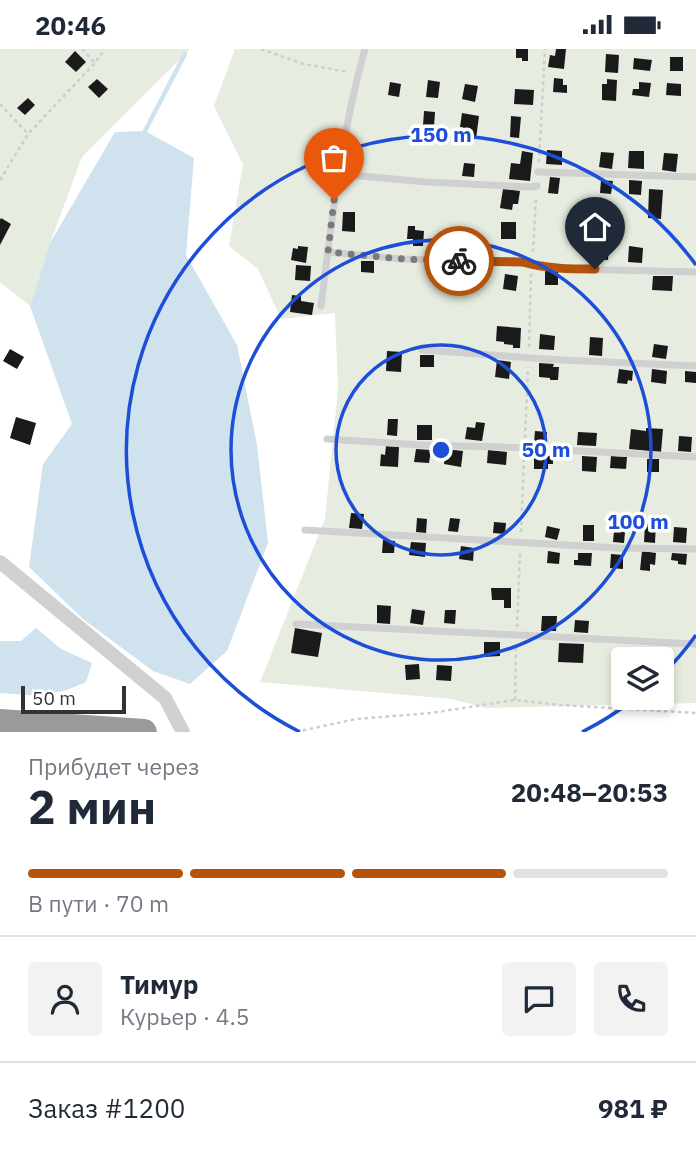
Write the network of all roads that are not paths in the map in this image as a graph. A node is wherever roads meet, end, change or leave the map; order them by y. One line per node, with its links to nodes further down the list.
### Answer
1 (365, 49): 3 (lane)
2 (538, 172): 4 (lane)
3 (338, 174): 5 (lane); 6 (lane)
4 (696, 177)
5 (537, 185)
6 (328, 252): 7 (lane); 8 (lane)
7 (696, 272)
8 (321, 306)
9 (422, 350): 10 (lane)
10 (696, 366)
11 (327, 439): 12 (lane)
12 (696, 457)
13 (305, 530): 14 (lane)
14 (696, 549)
15 (0, 562): 20 (street)
16 (296, 624): 17 (lane)
17 (696, 644)
18 (0, 722): 19 (highway)
19 (144, 732)
20 (183, 732)

